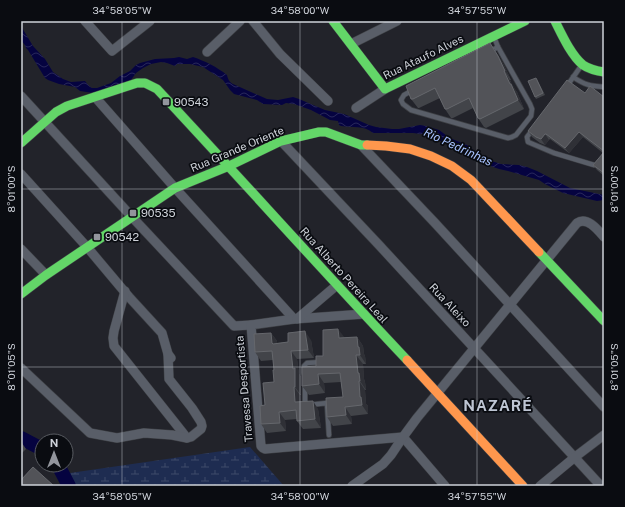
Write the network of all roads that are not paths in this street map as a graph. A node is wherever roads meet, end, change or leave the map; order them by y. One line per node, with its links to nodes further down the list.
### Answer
1 (85, 21): 2 (street)
2 (150, 21)
3 (240, 21): 12 (street)
4 (253, 21): 23 (street)
5 (333, 21): 10 (street)
6 (397, 21): 10 (street)
7 (525, 21): 9 (street, Rua Ataufo Alves)
8 (555, 21): 14 (street)
9 (494, 36): 11 (lane); 19 (street, Rua Ataufo Alves)
10 (351, 44): 19 (street)
11 (498, 47): 13 (lane); 18 (lane)
12 (207, 52)
13 (485, 54)
14 (582, 64): 15 (street); 16 (lane)
15 (604, 72)
16 (573, 77): 17 (lane); 20 (lane)
17 (604, 87)
18 (417, 88)
19 (385, 89): 24 (street, Rua Ataufo Alves)
20 (564, 89)
21 (21, 96): 25 (street)
22 (95, 97): 25 (street); 31 (street, Rua Alberto Pereira Leal); 33 (street)
23 (328, 101)
24 (356, 108)
25 (44, 121): 28 (street); 34 (street)
26 (536, 125): 30 (lane)
27 (281, 141): 29 (street, Rua Grande Oriente); 31 (street, Rua Grande Oriente); 49 (street, Rua Aleixo)
28 (21, 143)
29 (361, 144): 39 (street, Rua Grande Oriente); 44 (street)
30 (594, 165)
31 (229, 166): 33 (street, Rua Grande Oriente); 41 (street, Rua Alberto Pereira Leal)
32 (21, 174): 37 (street)
33 (175, 188): 34 (street, Rua Grande Oriente); 46 (street)
34 (132, 217): 37 (street, Rua Grande Oriente); 48 (street)
35 (600, 228): 36 (street); 39 (street)
36 (604, 237)
37 (87, 247): 40 (street, Rua Grande Oriente); 42 (street)
38 (21, 249): 40 (street)
39 (547, 259): 44 (street); 47 (street, Rua Grande Oriente)
40 (46, 276): 43 (street, Rua Grande Oriente)
41 (337, 285): 45 (street, Rua Alberto Pereira Leal); 46 (street)
42 (125, 291): 59 (street); 59 (street)
43 (21, 294)
44 (510, 304): 49 (street); 55 (street)
45 (364, 314): 46 (street, Travessa Desportista); 52 (street, Rua Alberto Pereira Leal)
46 (295, 319): 48 (street, Travessa Desportista)
47 (604, 321)
48 (250, 325): 58 (street, Travessa Desportista)
49 (474, 349): 52 (street); 60 (street, Rua Aleixo)
50 (326, 359): 53 (lane)
51 (21, 368): 59 (street)
52 (438, 393): 58 (street); 63 (street, Rua Alberto Pereira Leal)
53 (327, 403): 54 (lane); 57 (lane)
54 (333, 403)
55 (604, 407)
56 (604, 434): 60 (street)
57 (329, 435)
58 (403, 437): 61 (street); 62 (street)
59 (187, 438)
60 (575, 457): 64 (street); 65 (street, Rua Aleixo)
61 (352, 486)
62 (445, 486)
63 (523, 486)
64 (540, 486)
65 (601, 486)

